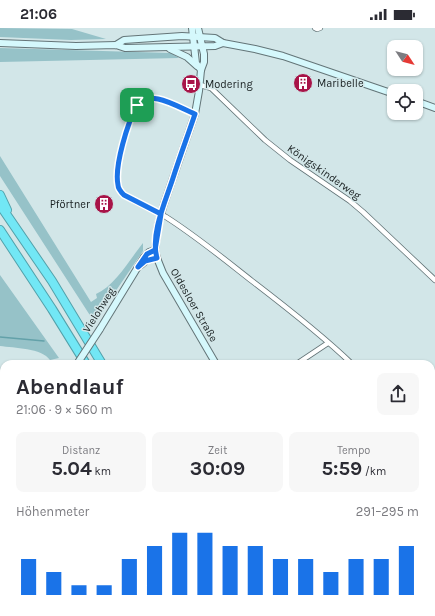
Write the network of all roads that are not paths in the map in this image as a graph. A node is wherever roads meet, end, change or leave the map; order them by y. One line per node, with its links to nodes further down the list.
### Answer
1 (192, 28): 5 (main road, Oldesloer Straße)
2 (198, 28): 5 (main road, Oldesloer Straße)
3 (315, 28): 4 (street)
4 (320, 28)
5 (196, 36): 7 (main road); 8 (main road); 9 (main road, Oldesloer Straße); 10 (main road, Oldesloer Straße)
6 (0, 43): 8 (main road)
7 (223, 43): 10 (main road); 14 (main road)
8 (116, 45): 11 (main road)
9 (194, 47): 10 (main road); 11 (main road); 12 (main road, Oldesloer Straße)
10 (202, 47): 12 (main road, Oldesloer Straße)
11 (166, 48): 12 (main road)
12 (200, 68): 13 (main road, Oldesloer Straße)
13 (200, 85): 17 (main road, Oldesloer Straße); 26 (street, Königskinderweg)
14 (387, 92)
15 (423, 104): 16 (main road)
16 (435, 108)
17 (195, 114): 20 (main road, Oldesloer Straße); 20 (street)
18 (0, 195): 21 (highway)
19 (0, 206): 21 (highway)
20 (161, 214): 23 (main road, Oldesloer Straße); 27 (street)
21 (13, 223): 30 (highway)
22 (0, 230): 29 (highway)
23 (155, 250): 24 (main road, Oldesloer Straße); 25 (main road, Vielohweg)
24 (157, 258): 25 (main road); 31 (main road, Oldesloer Straße)
25 (138, 267): 28 (main road, Vielohweg, bridge)
26 (435, 280)
27 (328, 343): 32 (street); 33 (street)
28 (80, 360)
29 (84, 360)
30 (100, 360)
31 (214, 360)
32 (302, 360)
33 (347, 360)

